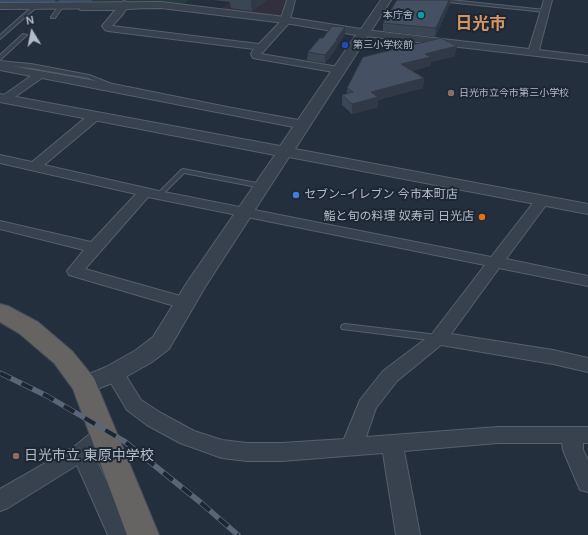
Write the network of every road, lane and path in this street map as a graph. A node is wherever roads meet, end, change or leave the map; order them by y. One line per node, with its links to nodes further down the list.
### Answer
1 (291, 0): 13 (street)
2 (386, 0): 14 (street)
3 (438, 0): 11 (lane)
4 (548, 0): 11 (street)
5 (62, 5): 7 (street); 8 (street); 12 (lane)
6 (0, 6): 7 (street)
7 (36, 6): 16 (lane)
8 (123, 6): 9 (lane); 10 (lane); 13 (street); 17 (street)
9 (144, 7)
10 (81, 9)
11 (545, 11): 18 (street)
12 (53, 17)
13 (285, 20): 14 (street); 17 (street)
14 (365, 33): 18 (street); 23 (street)
15 (25, 35): 19 (lane)
16 (0, 38)
17 (261, 47): 23 (street)
18 (533, 52): 20 (street)
19 (0, 58)
20 (588, 59)
21 (0, 64): 25 (lane)
22 (0, 67): 24 (street)
23 (339, 70): 28 (street)
24 (40, 74): 25 (street); 26 (street)
25 (118, 88): 28 (street)
26 (2, 99): 27 (street)
27 (95, 116): 29 (street); 31 (street)
28 (304, 125): 29 (street)
29 (285, 152): 32 (street); 34 (street)
30 (0, 159): 31 (street)
31 (35, 166): 33 (street)
32 (262, 186): 33 (lane); 36 (street)
33 (152, 193): 36 (street); 38 (street)
34 (542, 201): 35 (street); 39 (street)
35 (588, 209)
36 (244, 212): 39 (street); 41 (street)
37 (0, 225): 38 (street)
38 (94, 248): 41 (street)
39 (497, 261): 40 (street); 44 (street)
40 (588, 280)
41 (185, 303): 46 (street)
42 (0, 312): 47 (highway)
43 (345, 328): 44 (lane)
44 (438, 338): 45 (street); 51 (street)
45 (588, 365)
46 (114, 373): 47 (street); 51 (street)
47 (85, 385): 48 (highway)
48 (104, 434): 52 (street); 56 (highway)
49 (580, 435): 50 (street); 53 (street)
50 (392, 443): 51 (street); 57 (street)
51 (352, 446)
52 (82, 452): 54 (street); 55 (street)
53 (588, 483)
54 (0, 502)
55 (120, 535)
56 (144, 535)
57 (408, 535)

